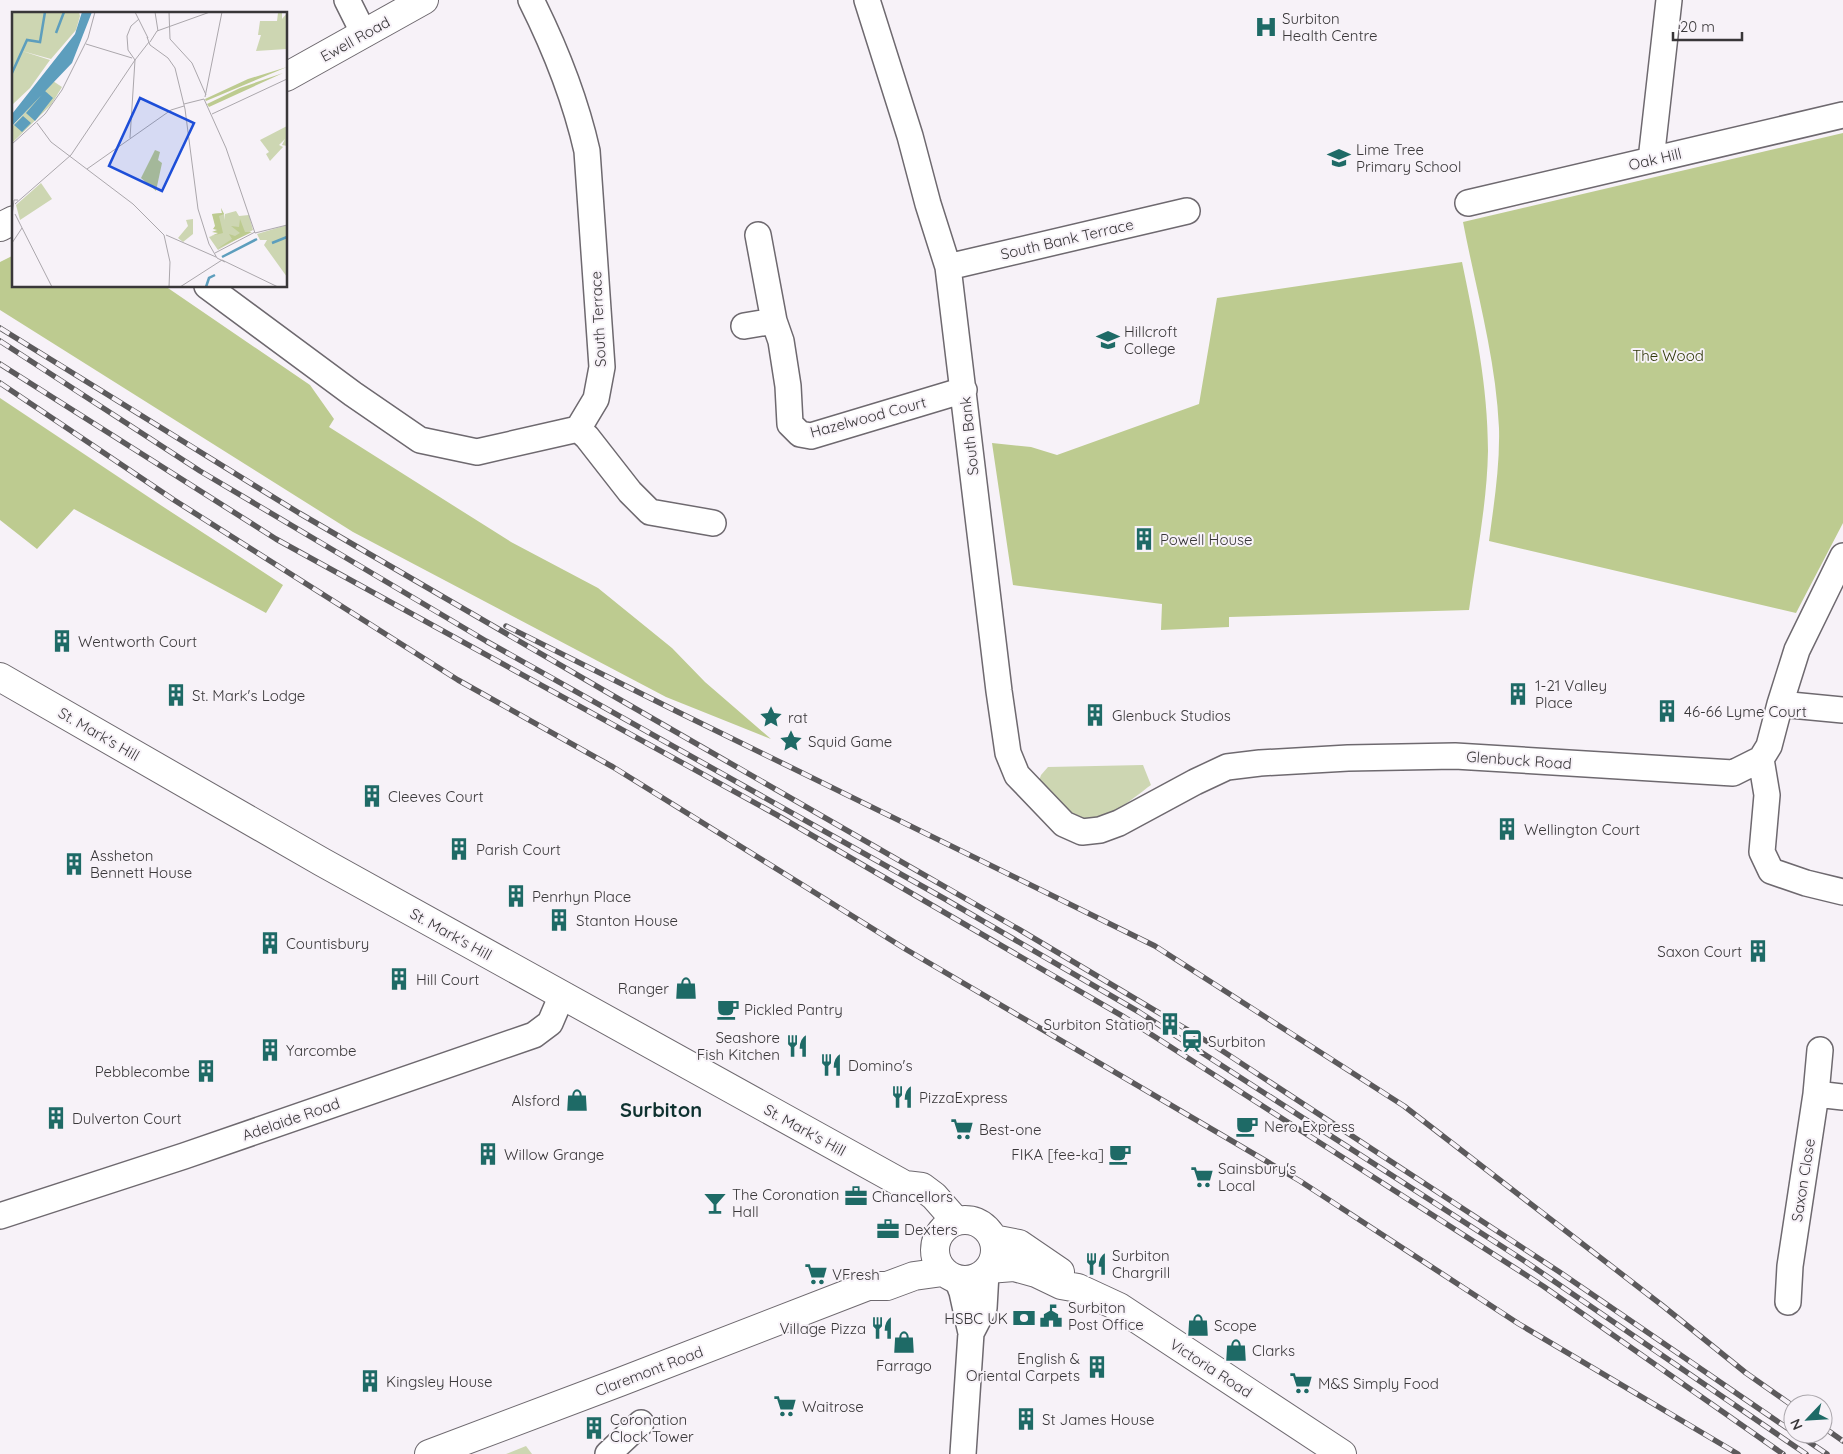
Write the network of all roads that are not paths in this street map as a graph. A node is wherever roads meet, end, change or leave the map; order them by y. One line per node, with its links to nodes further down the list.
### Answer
1 (347, 0): 6 (street)
2 (424, 0): 6 (main road, Ewell Road)
3 (531, 0): 20 (street, South Terrace)
4 (867, 0): 15 (street, South Bank)
5 (1669, 0): 9 (street)
6 (364, 34): 7 (main road, Ewell Road)
7 (288, 75)
8 (1843, 115): 9 (street, Oak Hill)
9 (1651, 160): 10 (street, Oak Hill)
10 (1468, 203)
11 (1187, 211): 15 (street, South Bank Terrace)
12 (12, 221): 13 (main road)
13 (0, 227)
14 (758, 235): 17 (street, Hazelwood Court)
15 (948, 267): 19 (street, South Bank)
16 (209, 288): 20 (street)
17 (774, 321): 18 (street); 19 (street, Hazelwood Court)
18 (744, 326)
19 (964, 390): 27 (street, South Bank)
20 (578, 429): 21 (street)
21 (713, 523)
22 (1843, 556): 24 (street)
23 (0, 677): 29 (main road, St. Mark's Hill)
24 (1780, 704): 25 (street); 26 (street)
25 (1843, 710)
26 (1761, 759): 27 (street, Glenbuck Road); 28 (street)
27 (1100, 830)
28 (1843, 892)
29 (562, 995): 33 (street, Adelaide Road); 34 (main road, St. Mark's Hill)
30 (1820, 1050): 31 (street, Saxon Close)
31 (1816, 1094): 32 (street); 40 (street, Saxon Close)
32 (1843, 1097)
33 (0, 1216)
34 (943, 1233): 35 (main road); 37 (main road); 38 (main road, Claremont Road)
35 (994, 1239): 36 (main road); 39 (main road, Victoria Road)
36 (987, 1271): 37 (main road); 39 (main road, Victoria Road); 41 (street)
37 (950, 1276): 38 (main road, Claremont Road); 41 (street)
38 (868, 1286): 43 (main road, Claremont Road)
39 (1078, 1288): 46 (main road, Victoria Road)
40 (1788, 1302)
41 (971, 1333): 45 (street)
42 (641, 1423): 44 (street)
43 (429, 1454)
44 (608, 1454)
45 (963, 1454)
46 (1342, 1454)

